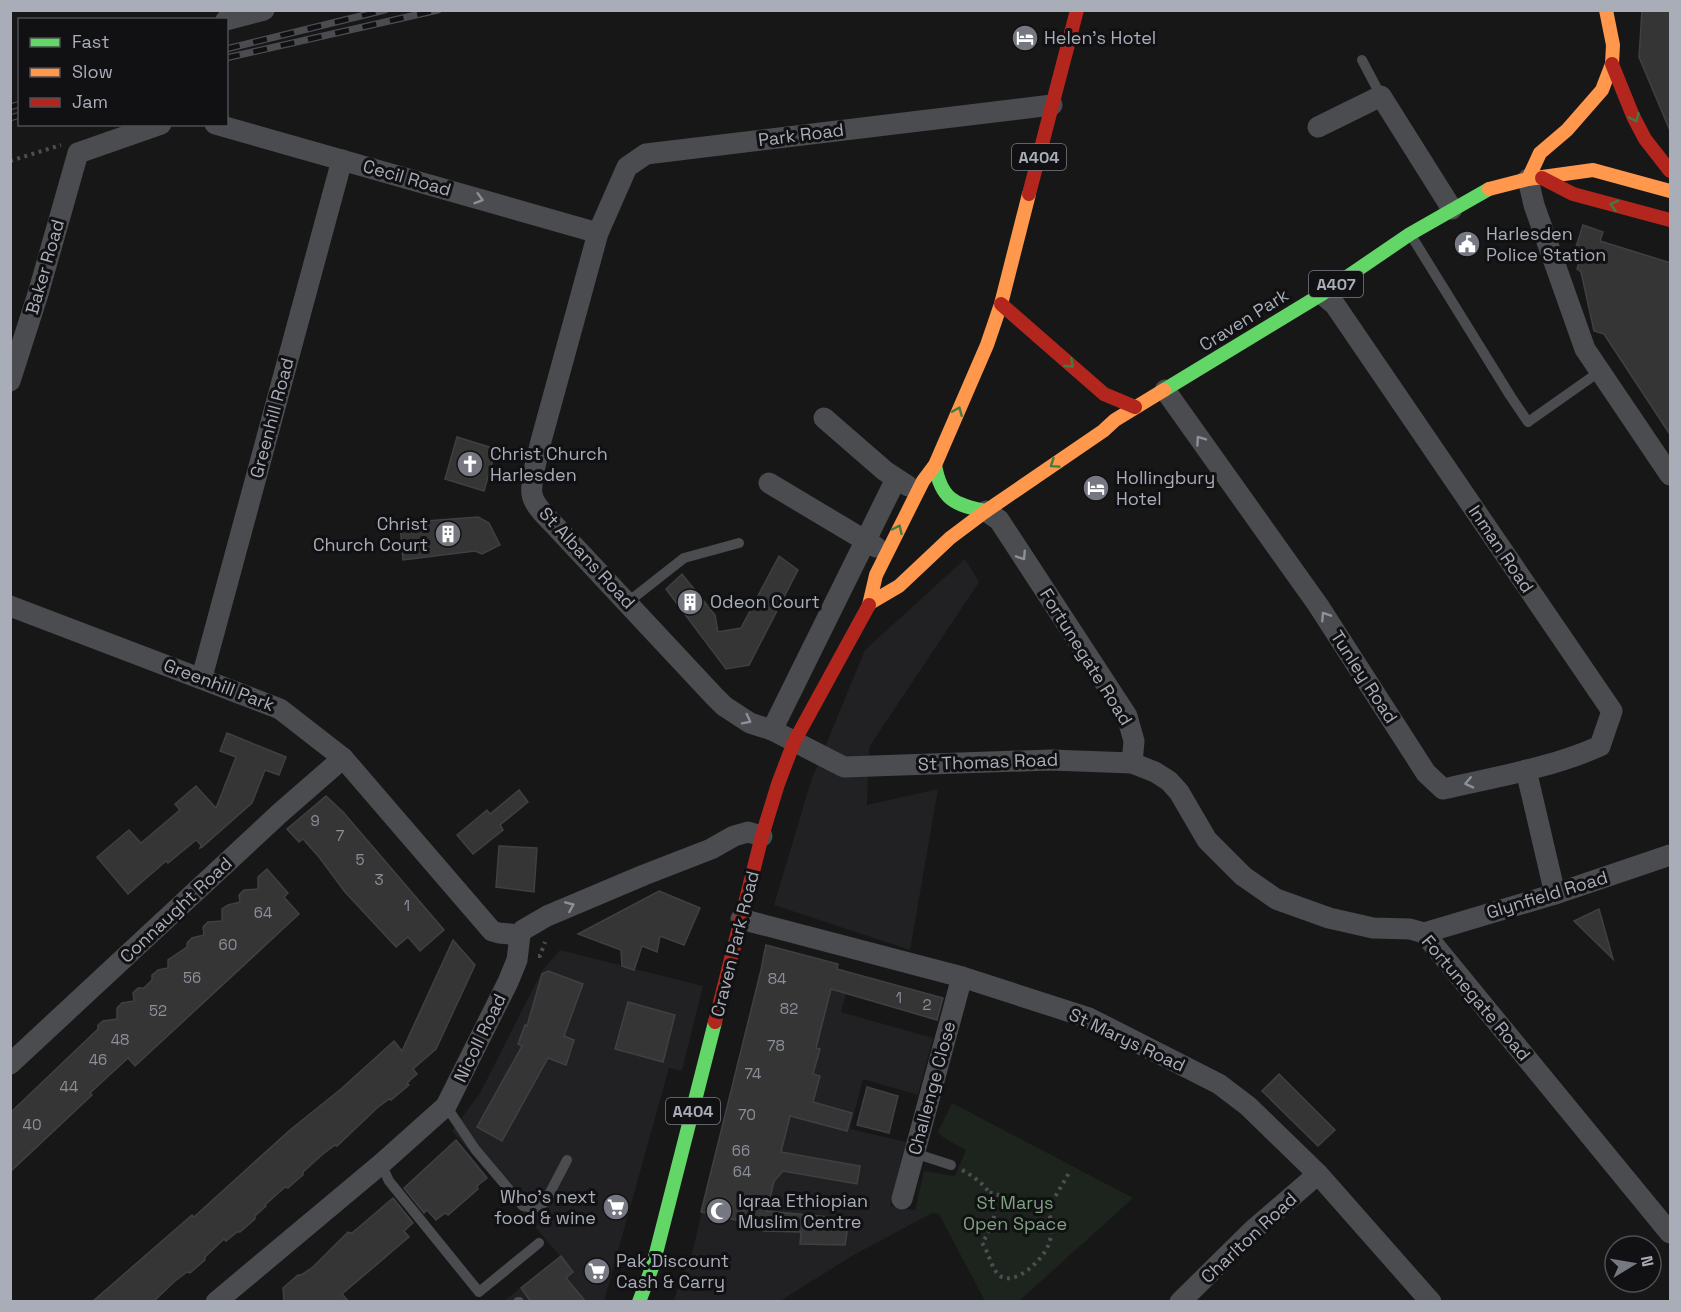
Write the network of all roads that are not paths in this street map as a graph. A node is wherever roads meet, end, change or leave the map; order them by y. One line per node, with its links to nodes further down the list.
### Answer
1 (264, 10): 4 (street)
2 (1077, 10): 8 (main road, A404)
3 (1606, 10): 6 (main road)
4 (228, 19)
5 (1362, 60): 7 (lane)
6 (1612, 64): 13 (main road, one-way to 13); 14 (main road)
7 (1381, 96): 11 (street); 16 (street)
8 (1052, 105): 18 (street, Park Road); 21 (main road, A404)
9 (155, 126): 25 (street, Baker Road)
10 (222, 126): 12 (street, Cecil Road)
11 (1318, 127)
12 (342, 160): 18 (street, Cecil Road, one-way to 18); 43 (street, Greenhill Road)
13 (1671, 171)
14 (1535, 179): 15 (main road, A407); 16 (main road, Craven Park / A407); 17 (main road, one-way to 14); 24 (street)
15 (1671, 191)
16 (1452, 209): 19 (main road, Craven Park / A407)
17 (1671, 220)
18 (598, 233): 40 (street, St Albans Road)
19 (1410, 234): 20 (main road, Craven Park / A407); 24 (lane)
20 (1322, 294): 26 (main road, Craven Park / A407); 49 (street, Inman Road)
21 (1001, 304): 22 (main road); 23 (main road, A404)
22 (1036, 334): 23 (main road); 27 (main road, one-way to 27)
23 (987, 345): 31 (main road, A404, one-way to 23)
24 (1599, 372): 32 (street)
25 (10, 381)
26 (1165, 390): 28 (main road, Craven Park / A407); 49 (street, Tunley Road, one-way to 26)
27 (1104, 394): 28 (main road); 30 (main road)
28 (1136, 407): 30 (main road, Craven Park / A407)
29 (824, 418): 33 (street)
30 (1103, 431): 36 (main road, Craven Park, one-way to 36)
31 (935, 465): 35 (main road, Craven Park Road / A404); 36 (main road)
32 (1671, 476)
33 (896, 479): 35 (street); 37 (street)
34 (769, 483): 37 (street)
35 (917, 492): 39 (main road, Craven Park Road / A404, one-way to 35)
36 (986, 511): 41 (main road); 47 (street, Fortunegate Road, one-way to 47)
37 (865, 541): 39 (street); 44 (street)
38 (739, 543): 40 (lane)
39 (887, 554): 41 (main road, Craven Park Road / A404)
40 (628, 602): 44 (street, St Albans Road, one-way to 44)
41 (870, 603): 45 (main road, Craven Park Road / A404)
42 (10, 606): 43 (street, Greenhill Park)
43 (202, 677): 46 (street, Greenhill Park)
44 (772, 729): 45 (street, St Albans Road)
45 (794, 742): 48 (street, St Albans Road); 50 (main road, Craven Park Road / A404)
46 (343, 758): 55 (street, Greenhill Park); 57 (street, Connaught Road)
47 (1132, 763): 48 (street, St Thomas Road); 54 (street, Fortunegate Road)
48 (844, 767)
49 (1526, 770): 52 (street)
50 (762, 836): 53 (main road, Craven Park Road / A404); 55 (street, one-way to 50)
51 (1671, 855): 52 (street, Glynfield Road)
52 (1555, 894): 54 (street, Glynfield Road)
53 (741, 919): 56 (street, St Marys Road); 68 (main road, Craven Park Road / A404)
54 (1424, 933): 65 (street, Fortunegate Road)
55 (520, 935): 58 (street, Nicoll Road)
56 (962, 976): 59 (street, Challenge Close); 63 (street, St Marys Road)
57 (10, 1064)
58 (446, 1106): 60 (lane); 61 (street, Nicoll Road)
59 (914, 1153): 62 (lane); 64 (street, Challenge Close)
60 (567, 1160)
61 (381, 1164): 66 (lane); 67 (street, Nicoll Road)
62 (955, 1166)
63 (1318, 1174): 69 (street, Charlton Road); 70 (street, St Marys Road)
64 (902, 1199)
65 (1671, 1233)
66 (539, 1243)
67 (216, 1302)
68 (639, 1302)
69 (1180, 1302)
70 (1431, 1302)

